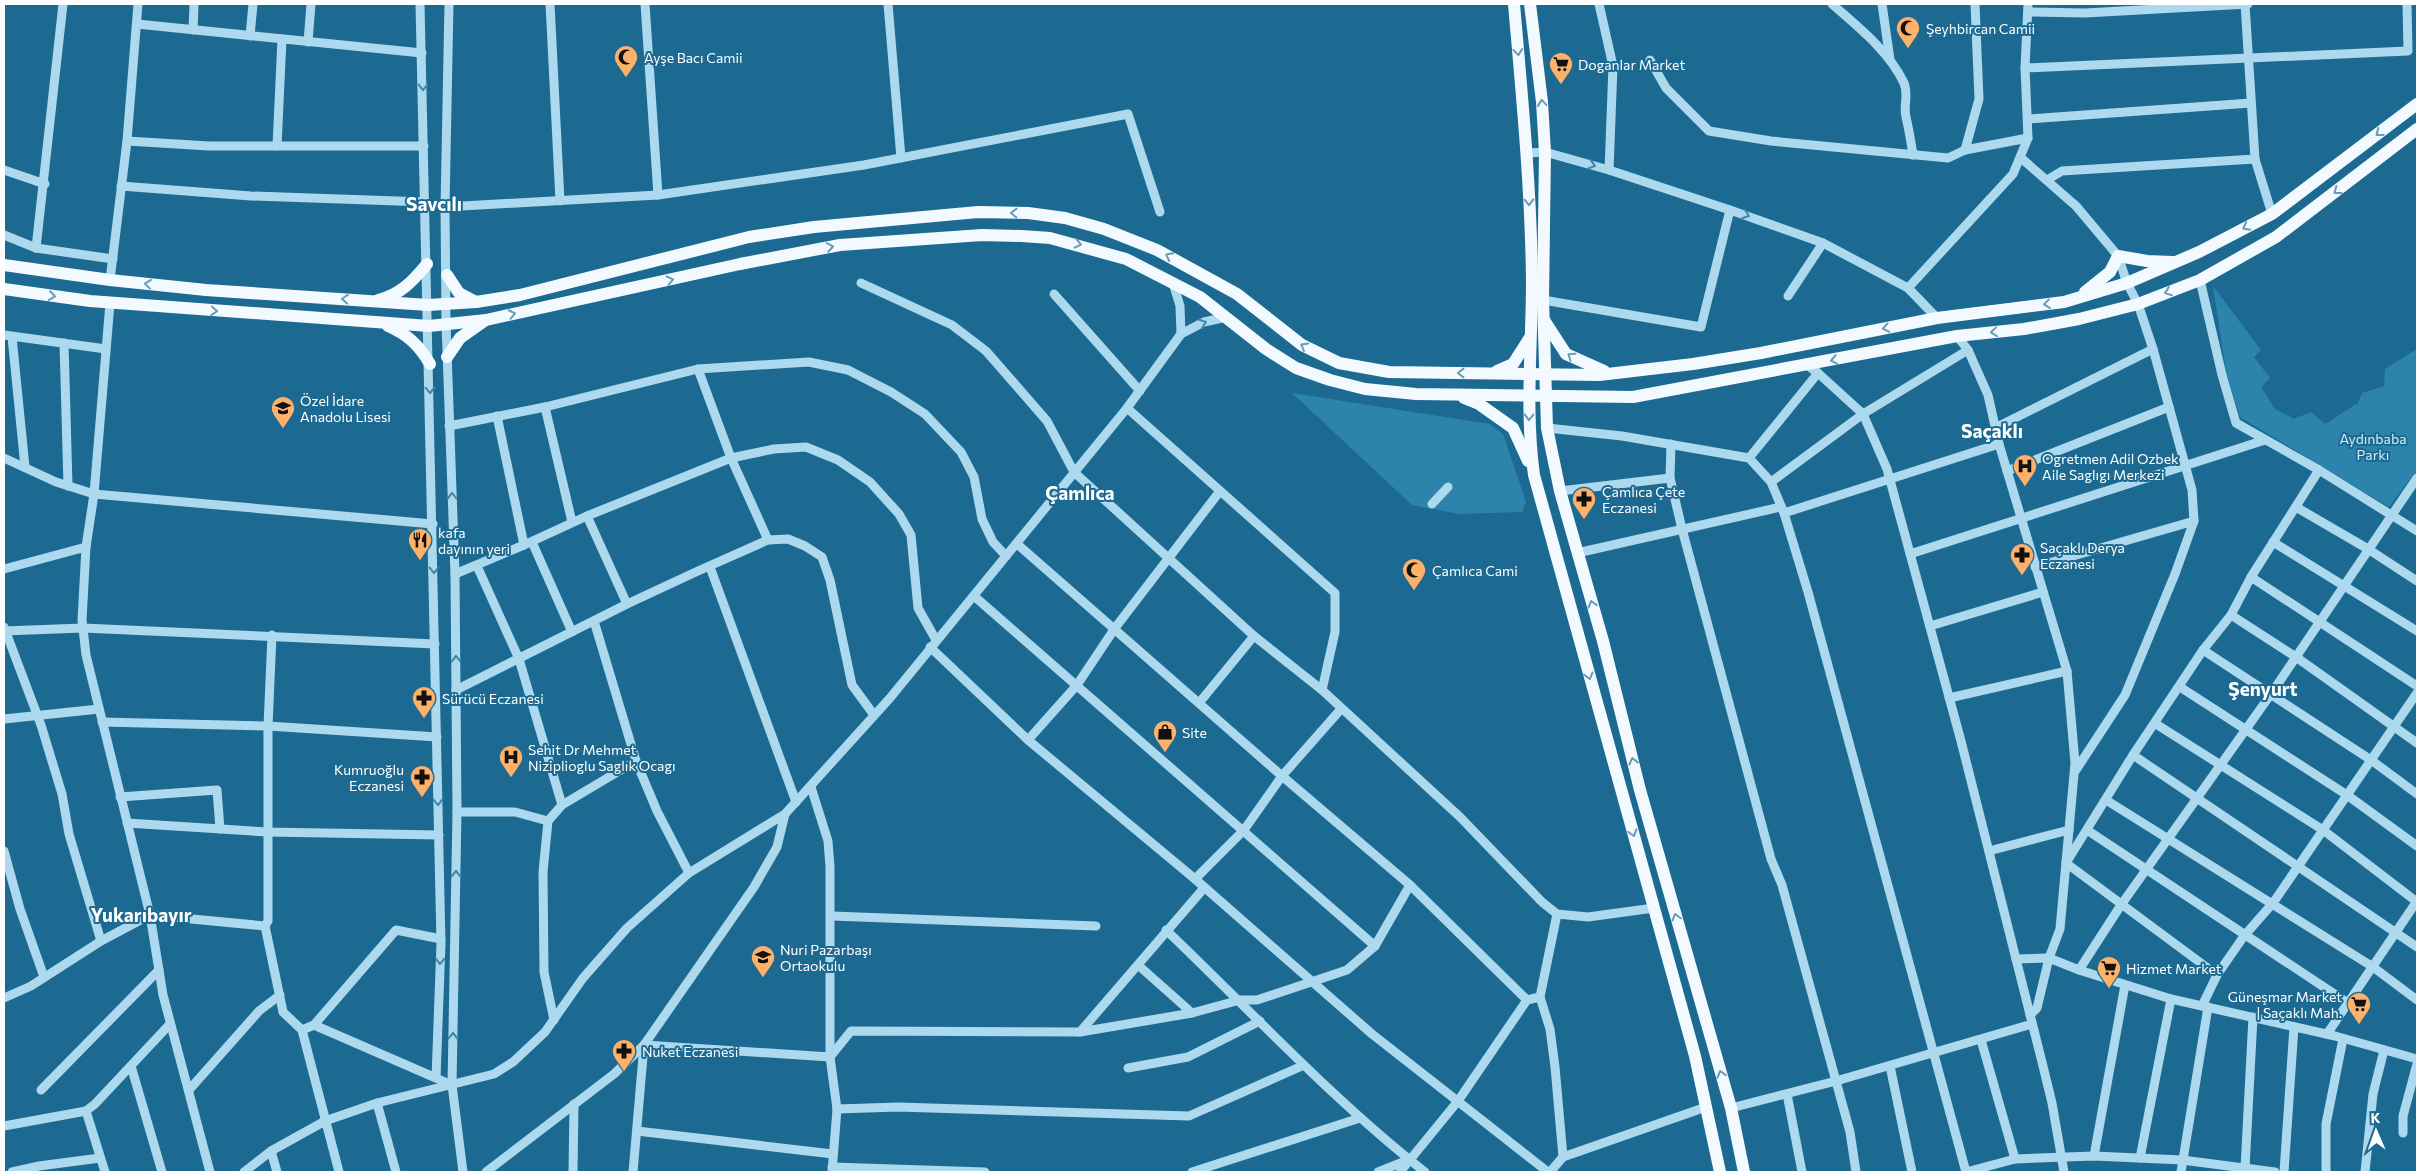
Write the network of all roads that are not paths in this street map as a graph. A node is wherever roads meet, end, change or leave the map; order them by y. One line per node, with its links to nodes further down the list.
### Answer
1 (63, 4): 48 (street)
2 (138, 4): 20 (street)
3 (194, 4): 21 (street)
4 (253, 4): 22 (street)
5 (311, 4): 24 (street)
6 (420, 4): 25 (street)
7 (449, 4): 53 (street)
8 (550, 4): 51 (street)
9 (645, 4): 50 (street)
10 (888, 4): 42 (street)
11 (1514, 4): 40 (main road, one-way to 40)
12 (1530, 4): 39 (main road, one-way to 12)
13 (1599, 4): 46 (street)
14 (1832, 4): 28 (street)
15 (1882, 4): 28 (street)
16 (1975, 4): 38 (street)
17 (2246, 4): 19 (street); 26 (street)
18 (2407, 4): 26 (street)
19 (2028, 8): 29 (street)
20 (136, 24): 21 (street); 35 (street)
21 (193, 30): 22 (street)
22 (250, 36): 23 (street)
23 (282, 39): 24 (street); 36 (street)
24 (308, 42): 25 (street)
25 (422, 53): 37 (street, one-way to 37)
26 (2248, 59): 29 (street); 30 (street)
27 (1650, 60): 41 (street)
28 (1890, 60): 41 (street)
29 (2025, 68): 32 (street)
30 (2251, 103): 32 (street); 44 (street)
31 (2417, 104): 56 (main road, one-way to 56)
32 (2028, 119): 34 (street)
33 (2417, 130): 67 (main road, one-way to 67)
34 (2028, 138): 38 (street); 43 (street)
35 (127, 141): 36 (street); 49 (street)
36 (277, 146): 37 (street)
37 (424, 146): 52 (street)
38 (1964, 150): 41 (street)
39 (1545, 152): 40 (street); 46 (street, one-way to 46); 76 (main road)
40 (1528, 153): 93 (main road, one-way to 93)
41 (1913, 155)
42 (901, 158): 50 (street); 55 (street)
43 (2020, 158): 47 (street); 71 (street)
44 (2255, 159): 47 (street); 56 (street)
45 (4, 170): 48 (street)
46 (1609, 170): 54 (street)
47 (2047, 180): 60 (street)
48 (45, 184): 59 (street)
49 (122, 186): 52 (street); 61 (street)
50 (658, 195): 51 (street)
51 (560, 201): 53 (street)
52 (426, 202): 63 (street)
53 (445, 207): 65 (street)
54 (1730, 210): 58 (street, one-way to 58); 76 (street)
55 (1160, 212)
56 (2272, 214): 62 (main road, one-way to 62)
57 (4, 235): 59 (street)
58 (1823, 243): 71 (street); 74 (street)
59 (36, 248): 61 (street)
60 (2118, 256): 62 (main road); 70 (street); 75 (main road)
61 (113, 258): 66 (street)
62 (2177, 262): 70 (main road)
63 (427, 264): 77 (main road); 82 (street)
64 (4, 265): 66 (main road)
65 (447, 275): 78 (main road); 80 (street)
66 (110, 280): 77 (main road, one-way to 66)
67 (2200, 280): 81 (main road, one-way to 81); 119 (street)
68 (1173, 282): 83 (main road); 85 (main road, one-way to 68); 90 (street)
69 (860, 283): 129 (street)
70 (2127, 284): 75 (main road); 81 (street)
71 (1908, 288): 84 (street)
72 (4, 289): 79 (main road, one-way to 79)
73 (1054, 294): 107 (street)
74 (1788, 296)
75 (2078, 298): 84 (main road, one-way to 84)
76 (1543, 300): 86 (main road)
77 (370, 301): 82 (main road)
78 (476, 302): 80 (main road); 103 (main road, one-way to 78)
79 (110, 303): 87 (main road, one-way to 87); 95 (street)
80 (448, 304): 82 (main road); 88 (street)
81 (2138, 304): 92 (main road, one-way to 92); 96 (street)
82 (428, 305): 89 (street)
83 (1227, 317): 90 (street, one-way to 83); 109 (main road)
84 (1937, 318): 105 (main road, one-way to 105)
85 (486, 320): 88 (main road); 98 (main road)
86 (1544, 320): 102 (main road); 105 (main road, one-way to 86)
87 (381, 322): 89 (main road); 99 (main road)
88 (446, 323): 89 (main road); 98 (street)
89 (429, 326): 99 (street)
90 (1181, 334): 107 (street)
91 (8, 336): 94 (street); 126 (street)
92 (1957, 336): 97 (street); 100 (main road, one-way to 100)
93 (1529, 339): 103 (main road); 104 (main road)
94 (64, 343): 95 (street); 135 (street)
95 (106, 349): 139 (street)
96 (2153, 349): 112 (street); 118 (street)
97 (1968, 350): 114 (street); 118 (street)
98 (447, 357): 116 (street)
99 (430, 364): 148 (street, one-way to 148)
100 (1807, 366): 106 (street); 108 (main road)
101 (698, 369): 111 (street); 123 (street); 159 (street)
102 (1545, 372): 104 (main road); 105 (main road); 108 (main road)
103 (1493, 373): 104 (main road)
104 (1530, 373): 110 (main road)
105 (1613, 373)
106 (1818, 373): 114 (street); 124 (street)
107 (1140, 391): 113 (street)
108 (1546, 394): 110 (main road); 117 (main road)
109 (1457, 395): 110 (main road); 130 (main road)
110 (1529, 395): 130 (main road, one-way to 130)
111 (545, 407): 115 (street); 147 (street)
112 (2168, 407): 125 (street); 128 (street)
113 (1127, 408): 129 (street); 137 (street)
114 (1863, 414): 132 (street); 134 (street)
115 (497, 416): 116 (street); 153 (street)
116 (449, 426): 165 (street, one-way to 116)
117 (1547, 428): 120 (street); 138 (main road)
118 (1995, 428): 121 (street)
119 (2266, 440): 125 (street); 127 (street)
120 (1671, 444): 124 (street); 131 (street)
121 (1998, 444): 128 (street); 132 (street)
122 (4, 458): 126 (street)
123 (731, 458): 144 (street); 151 (street); 184 (street)
124 (1749, 458): 134 (street)
125 (2186, 465): 145 (street); 146 (street)
126 (24, 467): 135 (street)
127 (2320, 470): 141 (street); 143 (street)
128 (2007, 471): 145 (street)
129 (1074, 472): 154 (street); 160 (street)
130 (1534, 474): 250 (main road, one-way to 250)
131 (1670, 478): 138 (street); 149 (street)
132 (1890, 478): 142 (street); 158 (street)
133 (2417, 480): 143 (street)
134 (1771, 482): 142 (street)
135 (68, 486): 139 (street)
136 (1448, 487): 140 (street)
137 (1220, 491): 160 (street); 193 (street)
138 (1560, 491): 157 (main road)
139 (94, 494): 148 (street); 155 (street)
140 (1432, 504)
141 (2296, 507): 152 (street); 156 (street)
142 (1783, 510): 149 (street); 297 (street)
143 (2391, 515): 150 (street); 156 (street)
144 (587, 516): 147 (street); 171 (street)
145 (2021, 519): 158 (street); 163 (street)
146 (2194, 521): 163 (street); 215 (street)
147 (572, 522): 153 (street)
148 (433, 524): 183 (street, one-way to 183)
149 (1682, 529): 157 (street); 306 (street)
150 (2417, 531)
151 (768, 540): 162 (street); 201 (street)
152 (2273, 542): 166 (street); 168 (street)
153 (528, 544): 161 (street); 180 (street)
154 (1017, 544): 159 (street); 177 (street)
155 (86, 547): 164 (street); 176 (street)
156 (2368, 549): 167 (street); 168 (street)
157 (1577, 553): 315 (main road, one-way to 157)
158 (1910, 554): 175 (street)
159 (1006, 556): 170 (street)
160 (1168, 559): 177 (street); 182 (street)
161 (477, 566): 165 (street); 187 (street)
162 (710, 567): 171 (street); 223 (street)
163 (2035, 567): 169 (street)
164 (4, 569)
165 (455, 574): 192 (street, one-way to 165)
166 (2251, 577): 172 (street); 174 (street)
167 (2417, 581)
168 (2343, 586): 174 (street); 179 (street)
169 (2043, 592): 175 (street); 188 (street)
170 (974, 596): 184 (street); 189 (street)
171 (627, 604): 173 (street)
172 (2231, 615): 185 (street); 186 (street)
173 (594, 621): 180 (street); 213 (street)
174 (2319, 622): 186 (street); 190 (street)
175 (1930, 626): 196 (street)
176 (83, 628): 178 (street); 181 (street); 198 (street)
177 (1115, 628): 189 (street); 197 (street)
178 (4, 630): 200 (street)
179 (2417, 630)
180 (572, 632): 187 (street)
181 (272, 635): 183 (street); 205 (street)
182 (1254, 636): 193 (street); 197 (street)
183 (435, 644): 208 (street)
184 (933, 644): 201 (street); 209 (street)
185 (2203, 650): 191 (street); 195 (street)
186 (2296, 657): 195 (street); 206 (street)
187 (519, 659): 192 (street); 224 (street)
188 (2067, 671): 196 (street); 215 (street)
189 (1077, 685): 209 (street); 230 (street)
190 (2417, 686)
191 (2180, 687): 204 (street); 207 (street)
192 (456, 690): 225 (street)
193 (1322, 690): 199 (street)
194 (2417, 693): 206 (street)
195 (2271, 694): 207 (street); 212 (street)
196 (1949, 698): 239 (street)
197 (1199, 703): 216 (street)
198 (99, 709): 200 (street); 203 (street)
199 (1341, 709): 216 (street); 251 (street)
200 (38, 714): 202 (street); 260 (street)
201 (874, 715): 217 (street)
202 (4, 719)
203 (102, 722): 205 (street); 220 (street)
204 (2156, 724): 211 (street); 214 (street)
205 (268, 726): 208 (street); 234 (street)
206 (2393, 726): 210 (street); 212 (street)
207 (2245, 730): 214 (street); 219 (street)
208 (437, 737): 235 (street, one-way to 235)
209 (1028, 740): 244 (street)
210 (2417, 743)
211 (2132, 756): 221 (street); 222 (street)
212 (2371, 760): 218 (street); 219 (street)
213 (636, 761): 224 (street); 243 (street)
214 (2222, 764): 221 (street); 233 (street)
215 (2074, 772): 231 (street)
216 (1282, 776): 230 (street); 245 (street)
217 (811, 787): 223 (street); 253 (street)
218 (2417, 794)
219 (2347, 795): 233 (street); 237 (street)
220 (120, 797): 228 (street); 229 (street)
221 (2198, 799): 236 (street); 241 (street)
222 (2106, 800): 232 (street); 236 (street)
223 (796, 802): 226 (street)
224 (562, 805): 227 (street)
225 (457, 812): 227 (street); 307 (street, one-way to 225)
226 (784, 814): 243 (street); 295 (street)
227 (548, 821): 285 (street)
228 (127, 823): 229 (street); 252 (street)
229 (220, 829): 234 (street)
230 (1244, 830): 244 (street); 261 (street)
231 (2069, 830): 239 (street); 240 (street)
232 (2087, 830): 240 (street); 242 (street)
233 (2323, 830): 241 (street); 247 (street)
234 (267, 832): 235 (street); 254 (street)
235 (439, 835): 259 (street)
236 (2170, 839): 242 (street); 248 (street)
237 (2417, 846)
238 (4, 851): 270 (street)
239 (1988, 851): 264 (street)
240 (2066, 862): 249 (street); 263 (street)
241 (2297, 868): 248 (street); 257 (street)
242 (2148, 870): 249 (street); 258 (street)
243 (689, 873): 285 (street)
244 (1195, 879): 246 (street)
245 (1410, 885): 261 (street); 278 (street)
246 (1204, 888): 256 (street); 271 (street)
247 (2417, 901): 257 (street)
248 (2273, 903): 258 (street); 266 (street)
249 (2121, 905): 268 (street); 269 (street)
250 (1654, 908): 251 (street); 314 (main road)
251 (1557, 914): 274 (street)
252 (150, 915): 254 (street); 260 (street); 267 (street)
253 (832, 916): 255 (street); 298 (street)
254 (265, 926): 273 (street)
255 (1096, 926)
256 (1166, 930): 265 (street); 277 (street)
257 (2396, 933): 262 (street); 266 (street)
258 (2244, 936): 269 (street); 280 (street)
259 (441, 938): 288 (street); 305 (street, one-way to 305)
260 (101, 941): 270 (street)
261 (1374, 946): 271 (street)
262 (2417, 947)
263 (2049, 958): 264 (street); 268 (street); 284 (street)
264 (2016, 959): 284 (street)
265 (1138, 965): 282 (street); 291 (street)
266 (2373, 967): 279 (street); 280 (street)
267 (159, 970): 287 (street); 308 (street)
268 (2079, 970): 272 (street)
269 (2217, 975): 281 (street)
270 (44, 977): 275 (street)
271 (1315, 982): 277 (street); 311 (street)
272 (2125, 985): 276 (street); 326 (street)
273 (280, 995): 290 (street); 309 (street)
274 (1540, 997): 278 (street); 327 (street)
275 (4, 998)
276 (2171, 999): 281 (street); 329 (street)
277 (1240, 1000): 282 (street); 286 (street)
278 (1527, 1000): 311 (street)
279 (2417, 1000)
280 (2348, 1003): 292 (street)
281 (2205, 1006): 283 (street); 331 (street)
282 (1192, 1013): 291 (street)
283 (2253, 1017): 289 (street); 333 (street)
284 (2031, 1019): 294 (street); 325 (street)
285 (554, 1020): 307 (street)
286 (1260, 1021): 302 (street); 304 (street)
287 (170, 1024): 301 (street); 309 (street)
288 (314, 1025): 290 (street); 305 (street)
289 (2294, 1027): 292 (street); 362 (street)
290 (302, 1030): 319 (street)
291 (1080, 1032): 298 (street)
292 (2326, 1034): 293 (street)
293 (2343, 1039): 296 (street); 363 (street)
294 (1981, 1040): 297 (street); 330 (street)
295 (644, 1045): 298 (street); 313 (street); 321 (street)
296 (2384, 1050): 299 (street); 364 (street)
297 (1934, 1054): 303 (street); 358 (street)
298 (830, 1057): 316 (street)
299 (2417, 1058)
300 (2417, 1064): 322 (street)
301 (131, 1066): 317 (street); 337 (street)
302 (1302, 1066): 316 (street); 318 (street)
303 (1890, 1066): 306 (street); 357 (street)
304 (1128, 1068)
305 (436, 1078): 307 (street)
306 (1836, 1081): 310 (street); 356 (street)
307 (452, 1085): 312 (street); 343 (street)
308 (41, 1090)
309 (189, 1090): 338 (street)
310 (1787, 1094): 315 (street); 355 (street)
311 (1458, 1101): 332 (street); 352 (street)
312 (377, 1103): 319 (street); 342 (street)
313 (574, 1104): 344 (street); 345 (street)
314 (1706, 1108): 327 (street); 353 (main road)
315 (1731, 1108): 354 (main road)
316 (837, 1109): 324 (street)
317 (86, 1112): 320 (street); 328 (street)
318 (1360, 1118): 332 (street); 348 (street)
319 (325, 1121): 323 (street); 341 (street)
320 (4, 1126)
321 (636, 1131): 324 (street); 346 (street)
322 (2403, 1133)
323 (271, 1151): 339 (street); 340 (street)
324 (833, 1154): 334 (street)
325 (2060, 1156): 326 (street); 330 (street); 359 (street)
326 (2094, 1156): 329 (street)
327 (1564, 1157): 352 (street)
328 (100, 1158): 335 (street); 336 (street)
329 (2140, 1158): 331 (street)
330 (2015, 1159): 358 (street)
331 (2182, 1160): 333 (street); 360 (street)
332 (1409, 1161): 349 (street); 350 (street); 351 (street)
333 (2245, 1168): 361 (street)
334 (832, 1170): 347 (street)
335 (12, 1172)
336 (106, 1172)
337 (162, 1172)
338 (210, 1172)
339 (244, 1172)
340 (277, 1172)
341 (338, 1172)
342 (396, 1172)
343 (463, 1172)
344 (486, 1172)
345 (573, 1172)
346 (633, 1172)
347 (985, 1172)
348 (1192, 1172)
349 (1378, 1172)
350 (1400, 1172)
351 (1425, 1172)
352 (1549, 1172)
353 (1720, 1172)
354 (1744, 1172)
355 (1802, 1172)
356 (1856, 1172)
357 (1912, 1172)
358 (1966, 1172)
359 (2064, 1172)
360 (2181, 1172)
361 (2275, 1172)
362 (2284, 1172)
363 (2326, 1172)
364 (2365, 1172)

